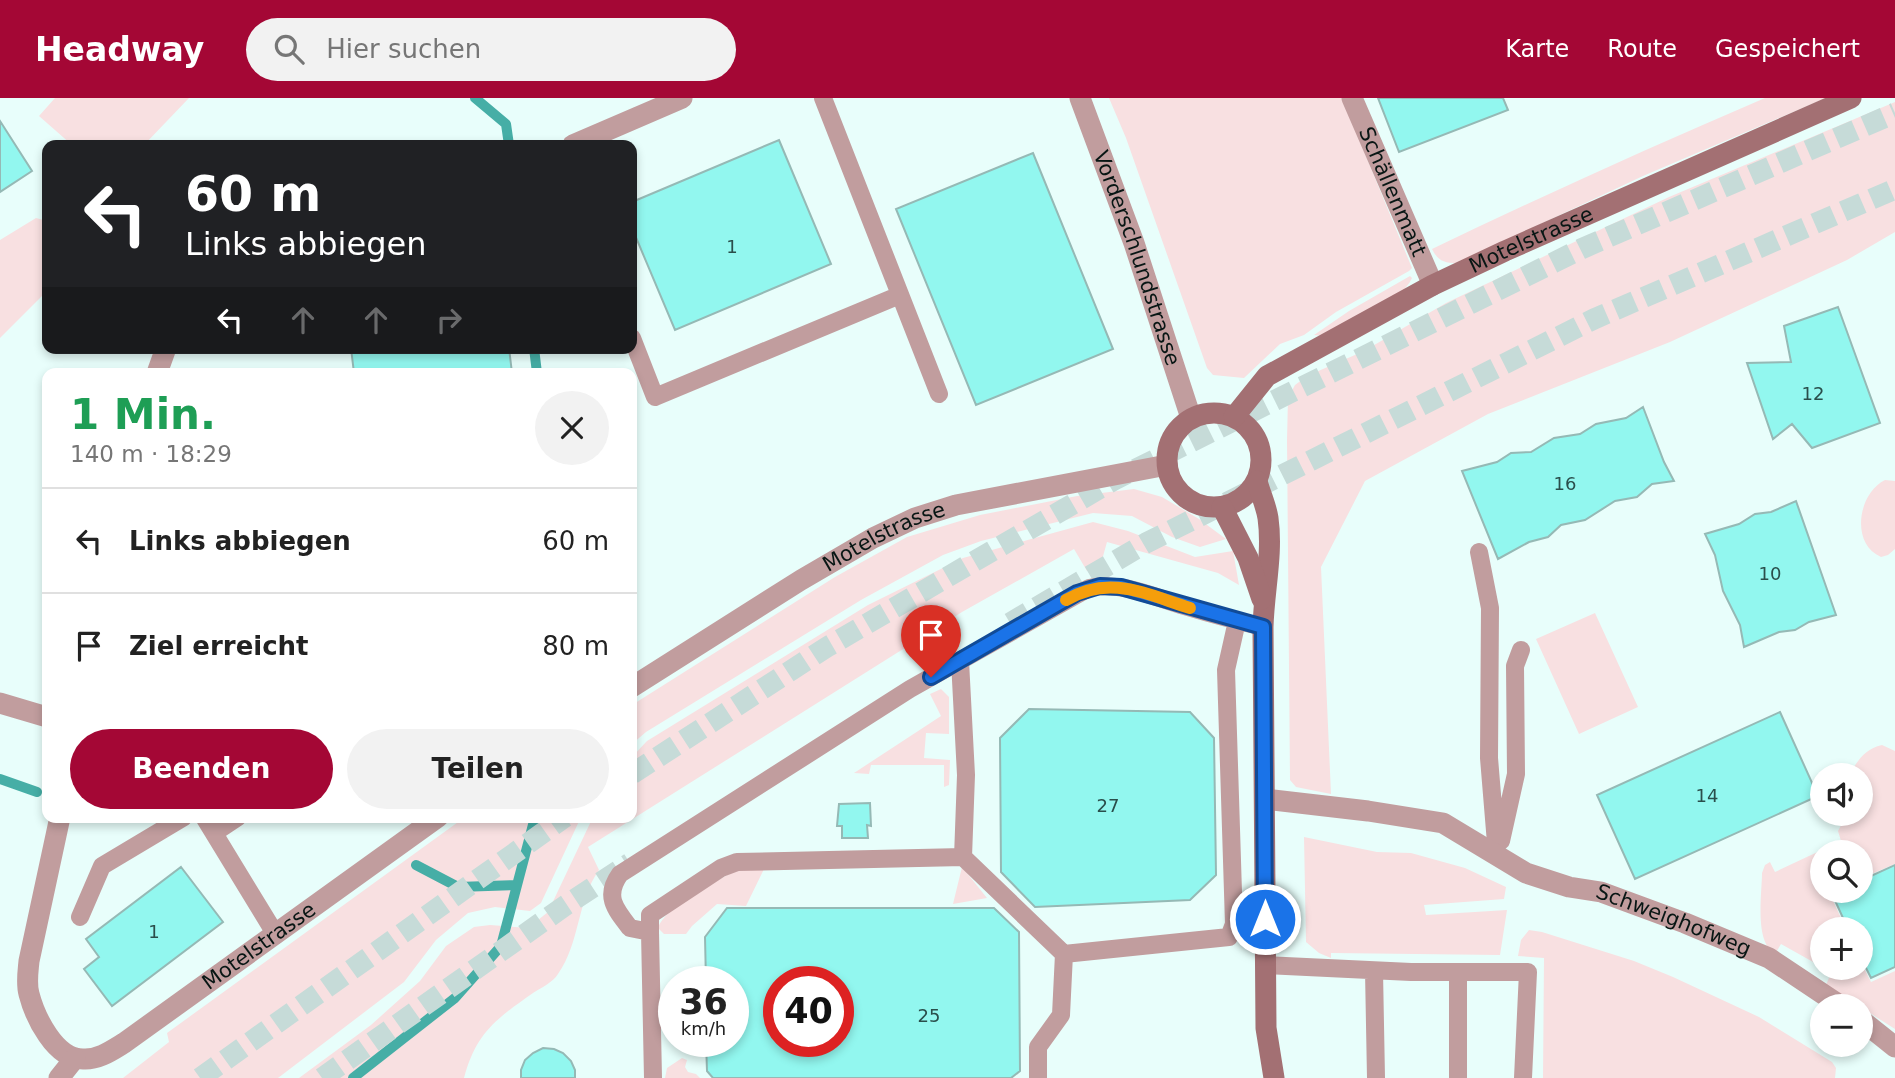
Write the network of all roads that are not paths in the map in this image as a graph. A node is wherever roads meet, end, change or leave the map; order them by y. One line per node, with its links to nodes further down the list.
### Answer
1 (682, 98): 6 (street)
2 (823, 98): 8 (lane)
3 (1080, 98): 12 (street, Vorderschlundstrasse)
4 (1352, 98): 7 (street, Schällenmatt)
5 (1850, 98): 7 (street, Motelstrasse)
6 (585, 140)
7 (1433, 285): 11 (street, Motelstrasse)
8 (900, 295): 9 (lane); 10 (lane)
9 (637, 351)
10 (939, 394)
11 (1234, 417): 12 (street); 14 (street)
12 (1191, 418): 13 (street)
13 (1167, 465): 15 (street); 22 (street, Motelstrasse)
14 (1257, 481): 15 (street); 17 (street)
15 (1222, 507): 17 (street)
16 (1479, 552): 30 (lane)
17 (1264, 605): 19 (street)
18 (1237, 621): 19 (lane); 21 (lane); 35 (lane)
19 (1263, 627): 25 (street)
20 (1521, 650): 30 (lane)
21 (960, 661): 31 (lane); 33 (lane)
22 (637, 684)
23 (0, 703): 24 (street)
24 (42, 716)
25 (1265, 799): 30 (street, Schweighofweg); 36 (street)
26 (59, 823): 43 (street)
27 (174, 823): 32 (lane)
28 (430, 823): 34 (street, Motelstrasse)
29 (209, 825): 34 (lane)
30 (1497, 855): 39 (street, Schweighofweg)
31 (963, 857): 33 (lane); 35 (lane)
32 (80, 917)
33 (650, 932): 45 (lane)
34 (275, 935): 43 (street, Motelstrasse)
35 (1064, 954): 46 (lane)
36 (1266, 965): 37 (lane); 40 (street)
37 (1374, 971): 38 (lane); 49 (lane)
38 (1458, 972): 50 (lane); 51 (lane)
39 (1823, 994)
40 (1266, 1028): 47 (street); 48 (street)
41 (1873, 1029): 42 (street)
42 (1895, 1047)
43 (75, 1058): 44 (street)
44 (59, 1078)
45 (653, 1078)
46 (1038, 1078)
47 (1258, 1078)
48 (1274, 1078)
49 (1376, 1078)
50 (1458, 1078)
51 (1523, 1078)

